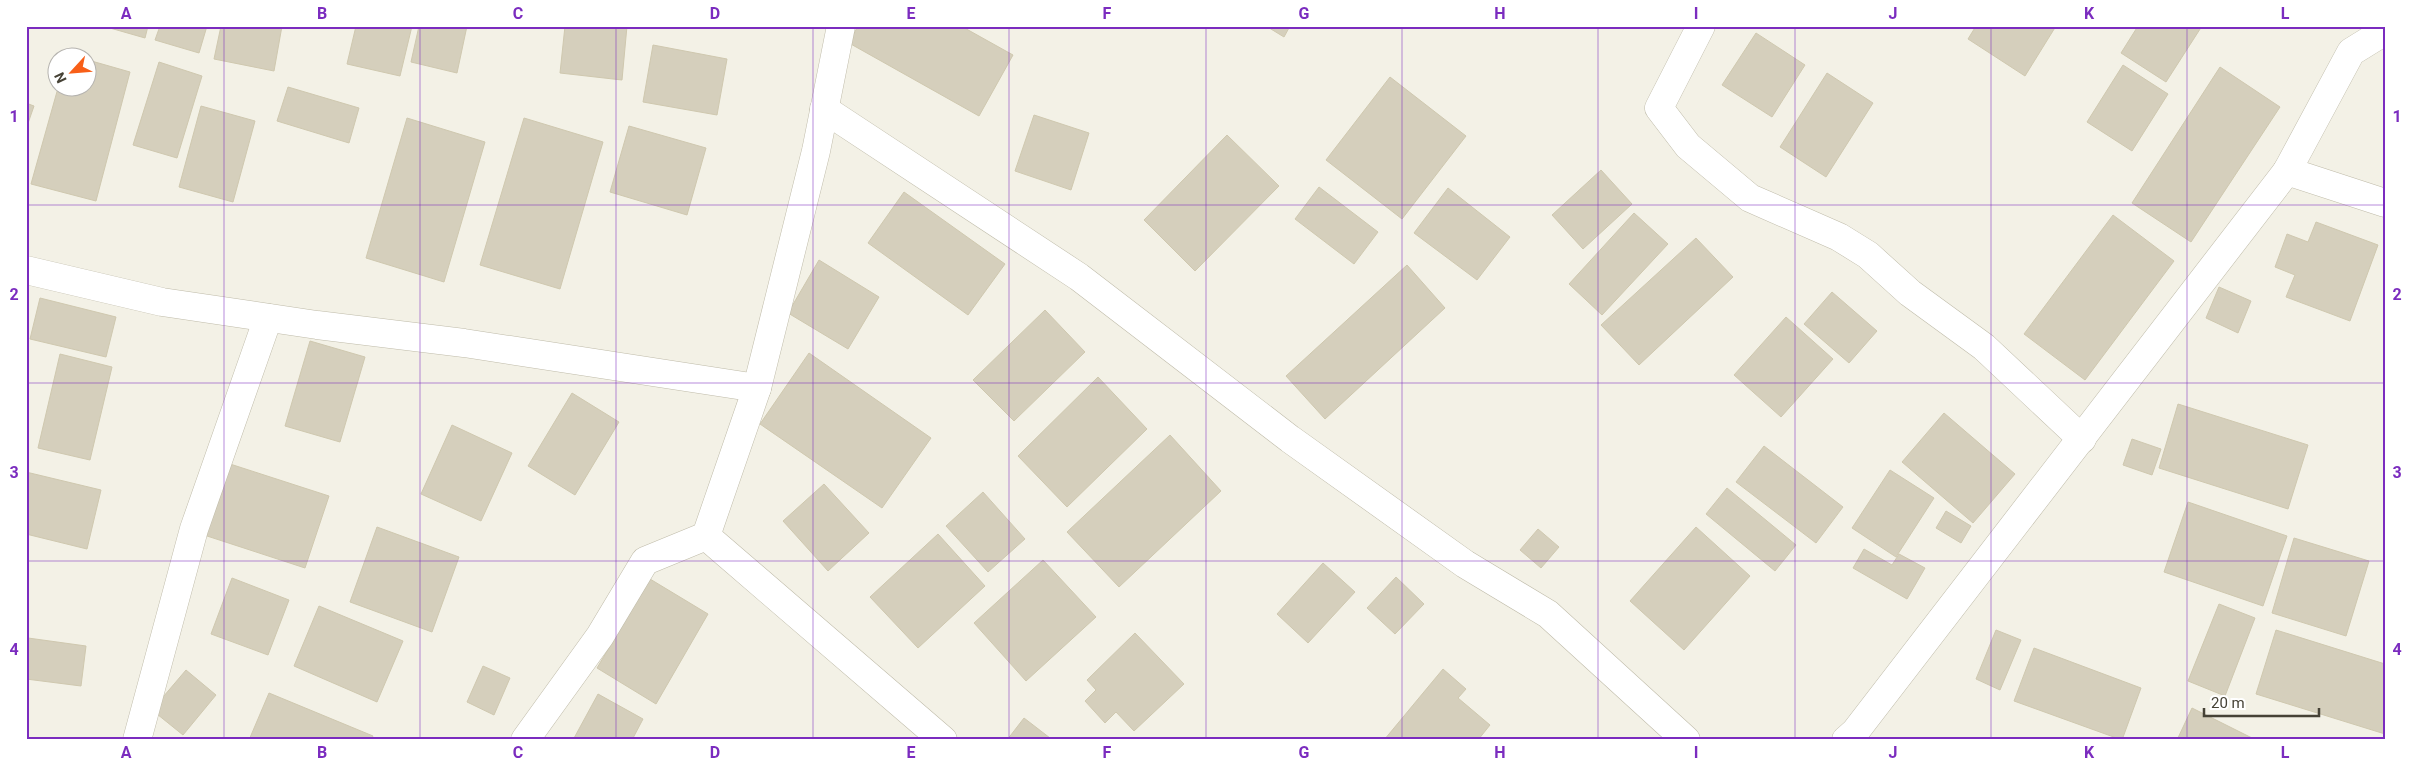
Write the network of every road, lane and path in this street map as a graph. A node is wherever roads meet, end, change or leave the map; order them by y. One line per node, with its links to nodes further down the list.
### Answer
1 (841, 26): 4 (street)
2 (1701, 26): 10 (street)
3 (2385, 32): 5 (street)
4 (824, 109): 9 (street); 15 (street)
5 (2287, 171): 6 (street); 10 (street)
6 (2385, 203)
7 (26, 270): 8 (street)
8 (268, 318): 9 (street); 12 (street)
9 (757, 388): 11 (street)
10 (2082, 439): 16 (street)
11 (706, 536): 13 (street); 14 (street)
12 (137, 740)
13 (525, 740)
14 (943, 740)
15 (1686, 740)
16 (1846, 740)

